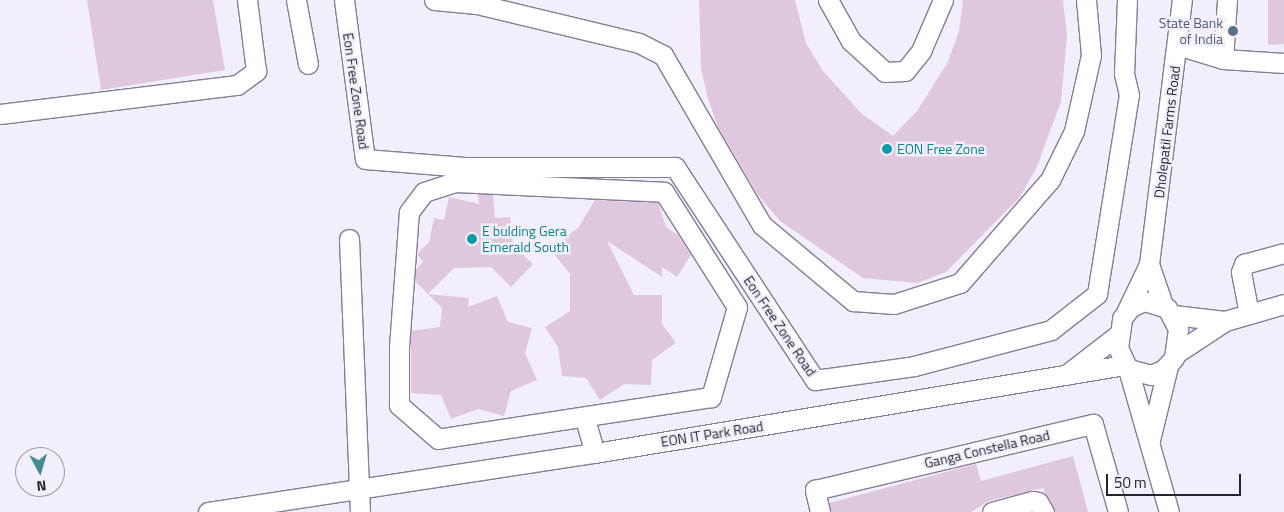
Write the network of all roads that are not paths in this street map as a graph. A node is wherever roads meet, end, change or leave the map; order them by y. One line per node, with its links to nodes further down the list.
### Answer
1 (246, 0): 15 (street)
2 (296, 0): 14 (street)
3 (344, 0): 8 (street, Eon Free Zone Road)
4 (434, 0): 7 (street)
5 (828, 0): 6 (street)
6 (943, 0)
7 (1086, 0)
8 (1127, 0)
9 (1182, 0): 11 (street, Dholepatil Farms Road)
10 (1227, 0): 12 (street)
11 (1177, 45): 12 (street); 18 (street, Dholepatil Farms Road)
12 (1222, 59): 13 (street)
13 (1284, 63)
14 (308, 64)
15 (0, 114)
16 (349, 239): 31 (street)
17 (1284, 253): 22 (street)
18 (1149, 264): 20 (street, Dholepatil Farms Road); 21 (street, Dholepatil Farms Road)
19 (1284, 304): 22 (street)
20 (1128, 310): 21 (street); 24 (street)
21 (1168, 310): 23 (street); 25 (street)
22 (1249, 314): 23 (street)
23 (1225, 322): 25 (street)
24 (1119, 334): 26 (street); 27 (street)
25 (1171, 360): 26 (street); 29 (street)
26 (1126, 367): 27 (street, EON IT Park Road); 29 (street)
27 (1063, 377): 30 (street, EON IT Park Road)
28 (585, 419): 28 (street); 30 (street)
29 (1150, 442): 39 (street)
30 (595, 453): 31 (street, EON IT Park Road)
31 (360, 490): 32 (street, EON IT Park Road); 34 (street)
32 (320, 504): 33 (street, EON IT Park Road)
33 (218, 511)
34 (360, 512)
35 (820, 512): 38 (street, Ganga Constella Road)
36 (992, 512): 37 (street)
37 (1044, 512)
38 (1118, 512)
39 (1169, 512)

